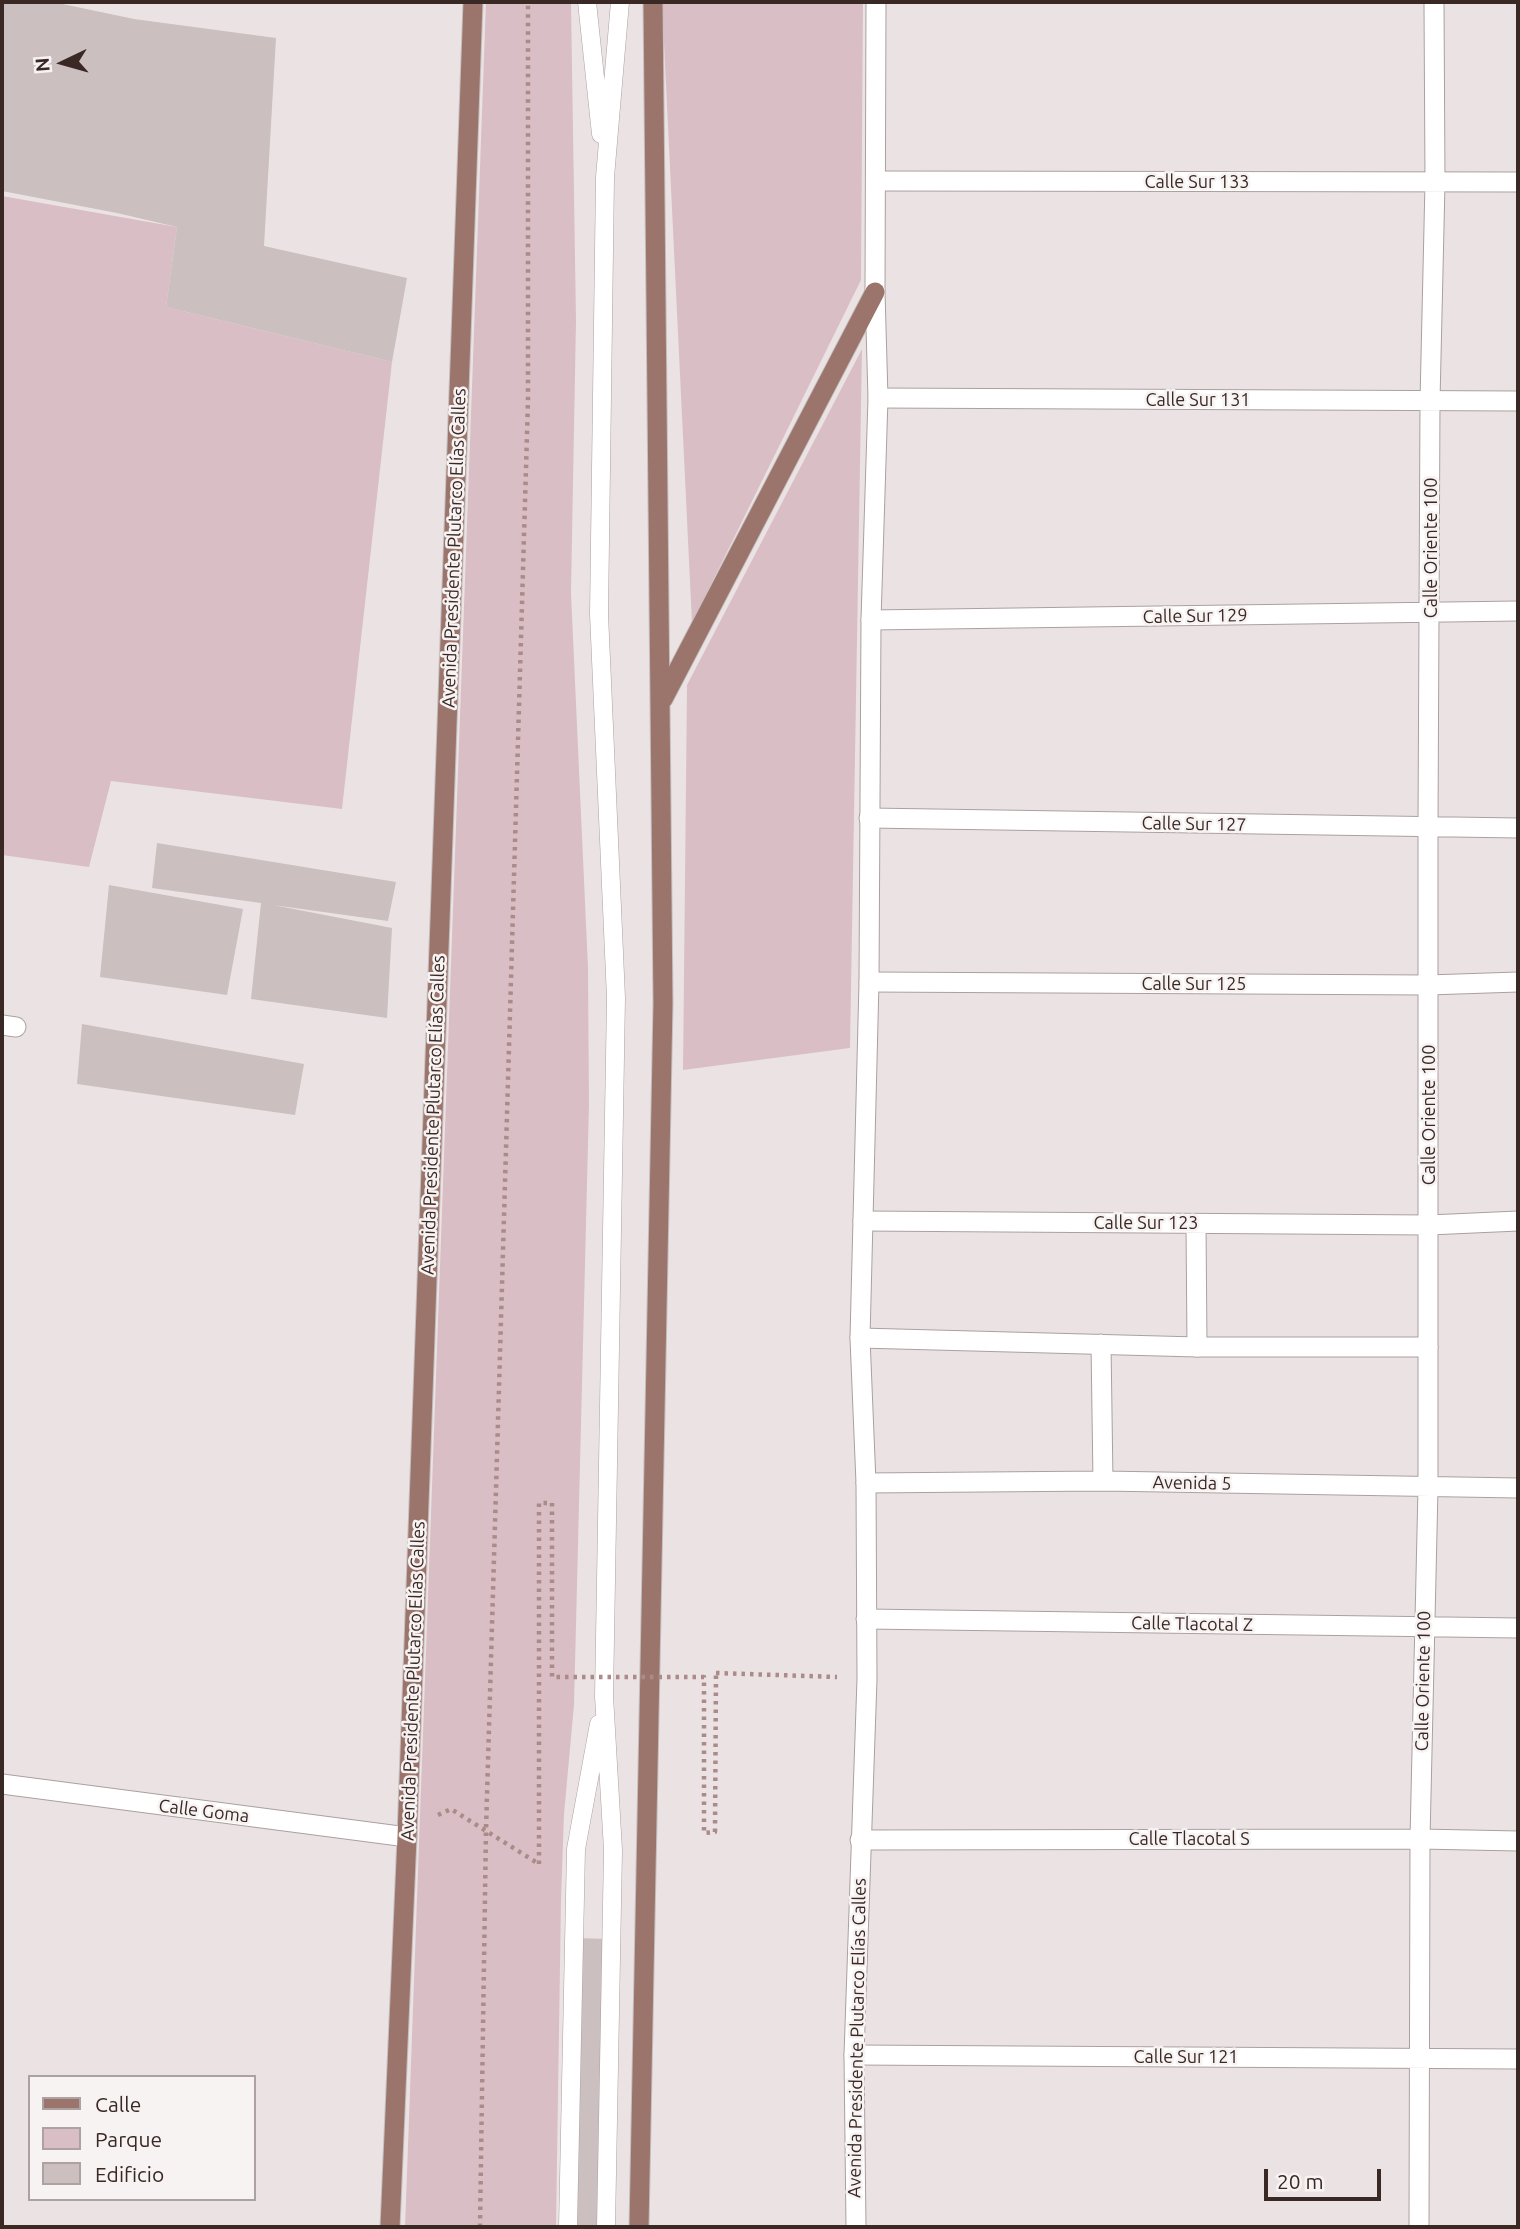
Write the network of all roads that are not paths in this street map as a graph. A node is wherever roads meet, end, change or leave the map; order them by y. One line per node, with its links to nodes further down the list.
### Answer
1 (473, 2): 42 (main road, Avenida Presidente Plutarco Elías Calles)
2 (587, 2): 7 (lane)
3 (620, 2): 7 (lane)
4 (653, 2): 18 (main road)
5 (876, 2): 8 (street, Avenida Presidente Plutarco Elías Calles)
6 (1434, 2): 10 (street, Calle Oriente 100)
7 (606, 177): 40 (lane)
8 (876, 181): 10 (street, Calle Sur 133); 11 (street, Avenida Presidente Plutarco Elías Calles)
9 (1518, 182): 10 (street, Calle Sur 133)
10 (1435, 183): 13 (street, Calle Oriente 100)
11 (875, 292): 12 (street, Avenida Presidente Plutarco Elías Calles); 18 (main road)
12 (878, 398): 13 (street, Calle Sur 131); 17 (street, Avenida Presidente Plutarco Elías Calles)
13 (1430, 401): 14 (street, Calle Sur 131); 16 (street, Calle Oriente 100)
14 (1518, 401)
15 (1518, 611): 16 (street, Calle Sur 129)
16 (1431, 613): 17 (street, Calle Sur 129); 20 (street, Calle Oriente 100)
17 (871, 620): 19 (street, Avenida Presidente Plutarco Elías Calles)
18 (661, 704): 52 (main road)
19 (869, 818): 20 (street, Calle Sur 127); 22 (street, Avenida Presidente Plutarco Elías Calles)
20 (1428, 827): 21 (street, Calle Sur 127); 24 (street, Calle Oriente 100)
21 (1518, 828)
22 (869, 982): 24 (street, Calle Sur 125); 25 (street, Avenida Presidente Plutarco Elías Calles)
23 (1518, 982): 24 (street, Calle Sur 125)
24 (1428, 985): 28 (street, Calle Oriente 100)
25 (863, 1221): 27 (street, Calle Sur 123); 29 (street, Avenida Presidente Plutarco Elías Calles)
26 (1518, 1221): 28 (street, Calle Sur 123)
27 (1196, 1224): 28 (street, Calle Sur 123); 31 (street)
28 (1429, 1226): 32 (street, Calle Oriente 100)
29 (860, 1338): 30 (street); 34 (street, Avenida Presidente Plutarco Elías Calles)
30 (1101, 1344): 31 (street); 33 (street)
31 (1197, 1347): 32 (street)
32 (1428, 1347): 35 (street, Calle Oriente 100)
33 (1103, 1481): 34 (street, Avenida 5); 35 (street, Avenida 5)
34 (866, 1483): 37 (street, Avenida Presidente Plutarco Elías Calles)
35 (1428, 1488): 36 (street, Avenida 5); 38 (street, Calle Oriente 100)
36 (1518, 1488)
37 (866, 1619): 38 (street, Calle Tlacotal Z); 44 (street, Avenida Presidente Plutarco Elías Calles)
38 (1424, 1628): 39 (street, Calle Tlacotal Z); 43 (street, Calle Oriente 100)
39 (1518, 1628)
40 (604, 1696): 50 (lane); 51 (lane)
41 (2, 1784): 42 (street, Calle Goma)
42 (407, 1832): 49 (main road, Avenida Presidente Plutarco Elías Calles)
43 (1420, 1839): 44 (street, Calle Tlacotal S); 45 (street, Calle Tlacotal S); 47 (street, Calle Oriente 100)
44 (860, 1840): 46 (street, Avenida Presidente Plutarco Elías Calles)
45 (1518, 1841)
46 (854, 2055): 47 (street, Calle Sur 121); 53 (street, Avenida Presidente Plutarco Elías Calles)
47 (1420, 2057): 48 (street, Calle Sur 121); 54 (street, Calle Oriente 100)
48 (1518, 2059)
49 (390, 2227)
50 (568, 2227)
51 (606, 2227)
52 (639, 2227)
53 (856, 2227)
54 (1419, 2227)

